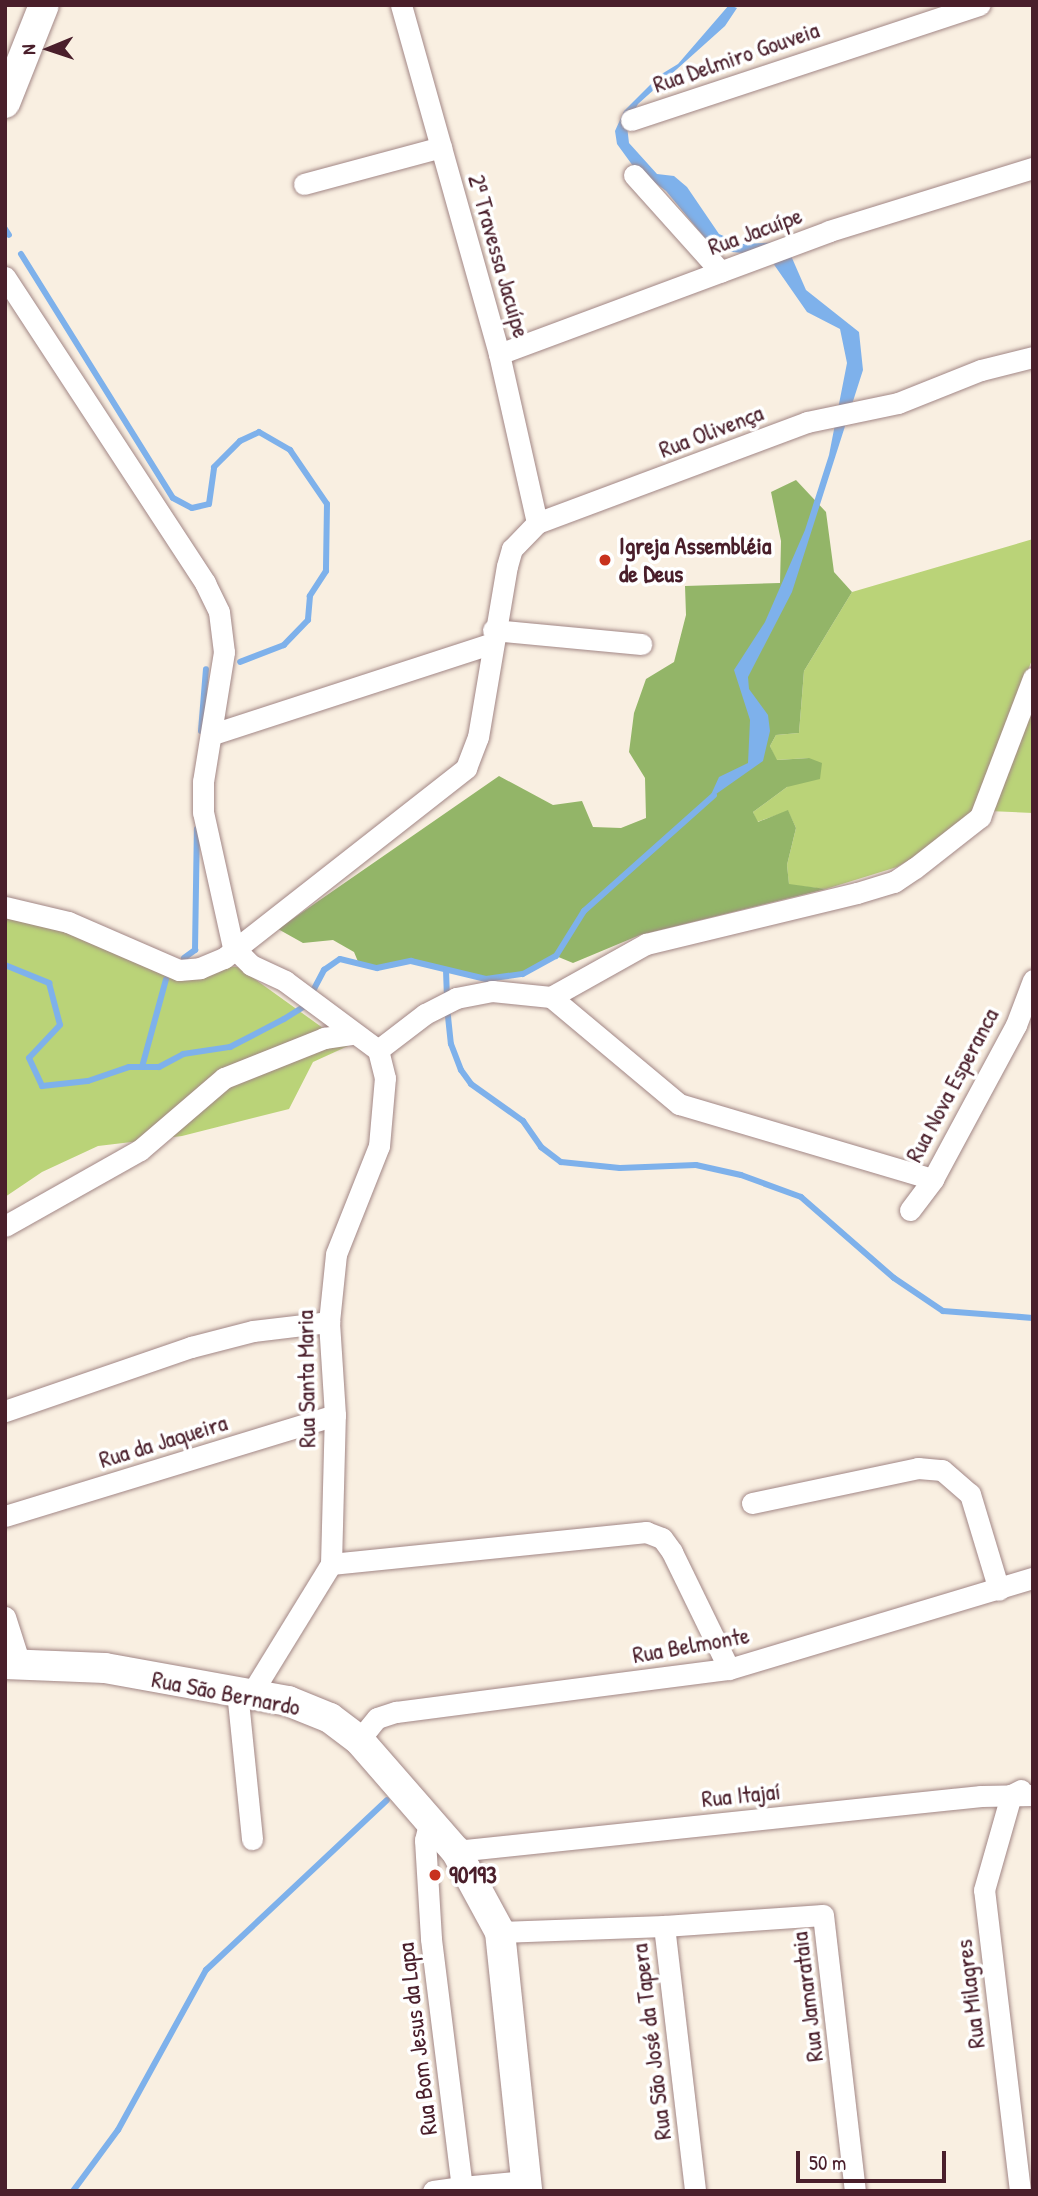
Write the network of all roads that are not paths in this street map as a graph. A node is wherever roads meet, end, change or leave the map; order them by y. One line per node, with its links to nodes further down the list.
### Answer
1 (44, 5): 5 (street)
2 (401, 5): 7 (street, 2ª Travessa Jacuípe)
3 (979, 5): 4 (street, Rua Delmiro Gouveia)
4 (946, 11): 6 (street, Rua Delmiro Gouveia)
5 (5, 103)
6 (631, 121)
7 (441, 147): 10 (street); 13 (street, 2ª Travessa Jacuípe)
8 (1033, 168): 11 (street, Rua Jacuípe)
9 (634, 175): 11 (street)
10 (304, 184)
11 (721, 272): 13 (street, Rua Jacuípe)
12 (6, 278): 19 (street)
13 (499, 354): 15 (street, 2ª Travessa Jacuípe)
14 (1032, 362): 15 (street, Rua Olivença)
15 (537, 523): 16 (street, Rua Olivença)
16 (492, 637): 17 (street); 19 (street); 21 (street, Rua Olivença)
17 (641, 644)
18 (1033, 678): 23 (street)
19 (213, 734): 21 (street)
20 (5, 907): 21 (street, Rua Olivença)
21 (233, 947): 24 (street)
22 (1033, 980): 26 (street, Rua Nova Esperanca)
23 (551, 997): 25 (street); 26 (street)
24 (353, 1034): 25 (street); 28 (street)
25 (378, 1050): 29 (street, Rua Santa Maria)
26 (933, 1179): 27 (street, Rua Nova Esperanca)
27 (910, 1210)
28 (5, 1226)
29 (329, 1322): 30 (street); 31 (street, Rua Santa Maria)
30 (5, 1411)
31 (335, 1415): 33 (street, Rua da Jaqueira); 34 (street, Rua Santa Maria)
32 (752, 1503): 36 (street)
33 (5, 1516)
34 (331, 1564): 39 (street); 40 (street)
35 (1033, 1578): 36 (street, Rua Belmonte)
36 (999, 1590): 39 (street, Rua Belmonte)
37 (5, 1617): 38 (street)
38 (12, 1664): 40 (street, Rua São Bernardo)
39 (729, 1669): 41 (street, Rua Belmonte)
40 (244, 1692): 41 (street, Rua São Bernardo); 46 (street)
41 (359, 1740): 45 (street, Rua São Bernardo)
42 (1033, 1785): 43 (street)
43 (1011, 1795): 44 (street, Rua Itajaí); 47 (street, Rua Itajaí); 55 (street, Rua Milagres)
44 (1033, 1795)
45 (430, 1820): 47 (street, Rua São Bernardo); 51 (street, Rua Bom Jesus da Lapa)
46 (252, 1839)
47 (456, 1851): 49 (street, Rua São Bernardo)
48 (664, 1926): 49 (street, Rua São José da Tapera); 53 (street, Rua São José da Tapera); 54 (street, Rua Jamarataia)
49 (500, 1932): 50 (street, Rua São Bernardo)
50 (526, 2186): 51 (street)
51 (461, 2187): 52 (street)
52 (433, 2191)
53 (695, 2191)
54 (855, 2191)
55 (1020, 2191)

